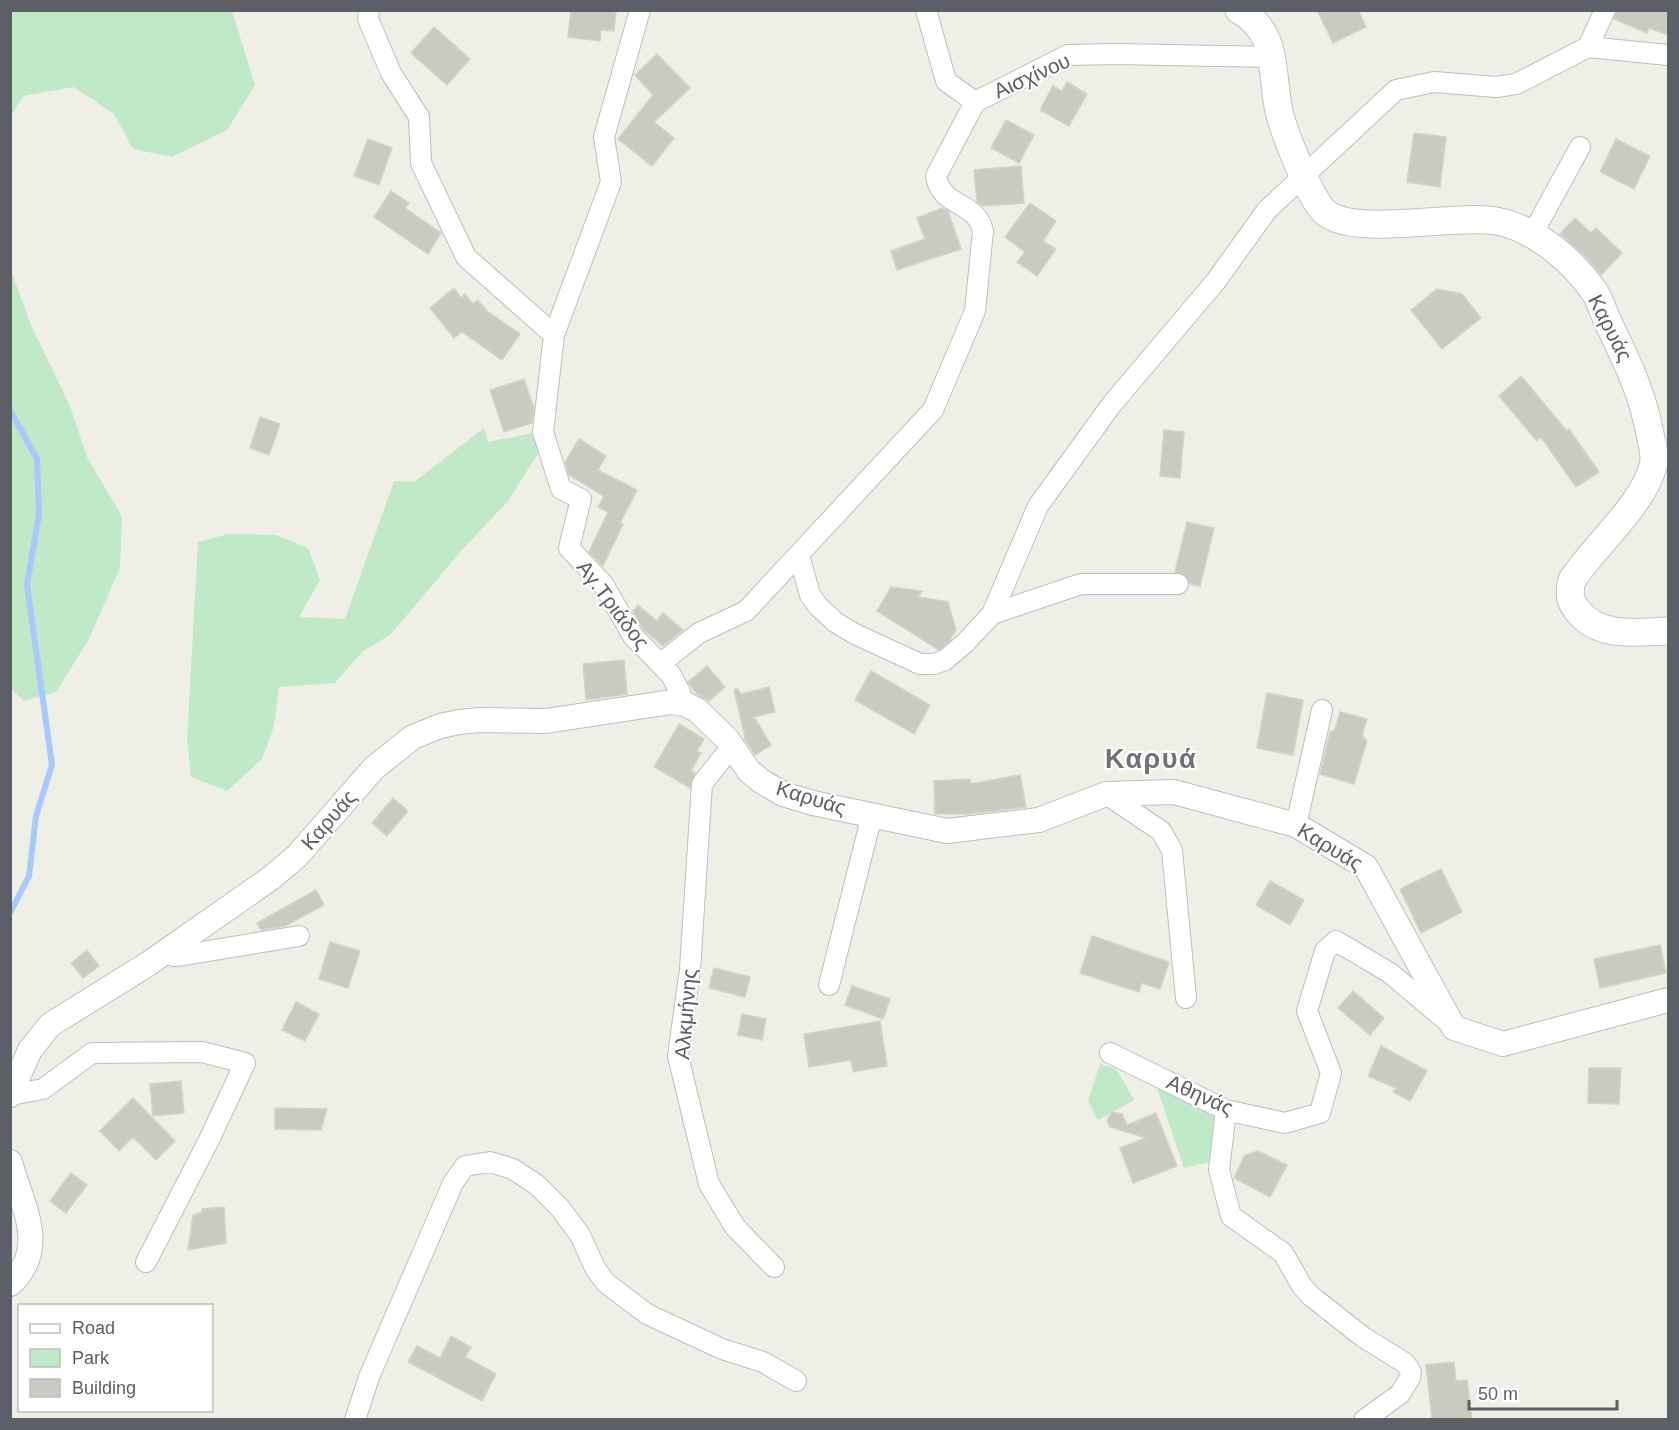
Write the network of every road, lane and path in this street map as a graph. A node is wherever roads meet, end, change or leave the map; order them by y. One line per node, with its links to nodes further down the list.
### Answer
1 (369, 10): 13 (street)
2 (640, 10): 13 (street)
3 (926, 10): 9 (street, Αισχίνου)
4 (1239, 10): 8 (main road, Καρυάς)
5 (1605, 10): 6 (street)
6 (1588, 48): 7 (street); 11 (street)
7 (1668, 55)
8 (1272, 57): 9 (street, Αισχίνου); 11 (main road, Καρυάς)
9 (975, 102): 14 (street)
10 (1580, 147): 12 (street)
11 (1303, 175): 12 (main road, Καρυάς); 16 (street)
12 (1532, 235): 17 (main road, Καρυάς)
13 (554, 335): 18 (street, Αγ.Τριάδος)
14 (799, 555): 16 (street); 18 (street)
15 (1178, 584): 16 (street)
16 (992, 614)
17 (1668, 631)
18 (660, 664): 19 (street, Αγ.Τριάδος)
19 (682, 703): 21 (street, Καρυάς); 26 (street, Καρυάς)
20 (1322, 710): 24 (street)
21 (732, 746): 23 (street, Καρυάς); 36 (street, Αλκμήνης)
22 (1106, 794): 23 (street, Καρυάς); 24 (street, Καρυάς); 28 (street)
23 (872, 815): 27 (street)
24 (1296, 825): 30 (street, Καρυάς)
25 (299, 936): 26 (street)
26 (165, 953): 32 (street, Καρυάς)
27 (829, 985)
28 (1186, 998)
29 (1668, 1000): 30 (street)
30 (1454, 1028): 33 (street, Αθηνάς)
31 (1110, 1053): 33 (street, Αθηνάς)
32 (10, 1095): 35 (street)
33 (1226, 1110): 40 (street)
34 (10, 1162): 37 (street)
35 (146, 1262)
36 (774, 1267)
37 (10, 1284)
38 (796, 1381): 39 (street)
39 (355, 1419)
40 (1364, 1419)

